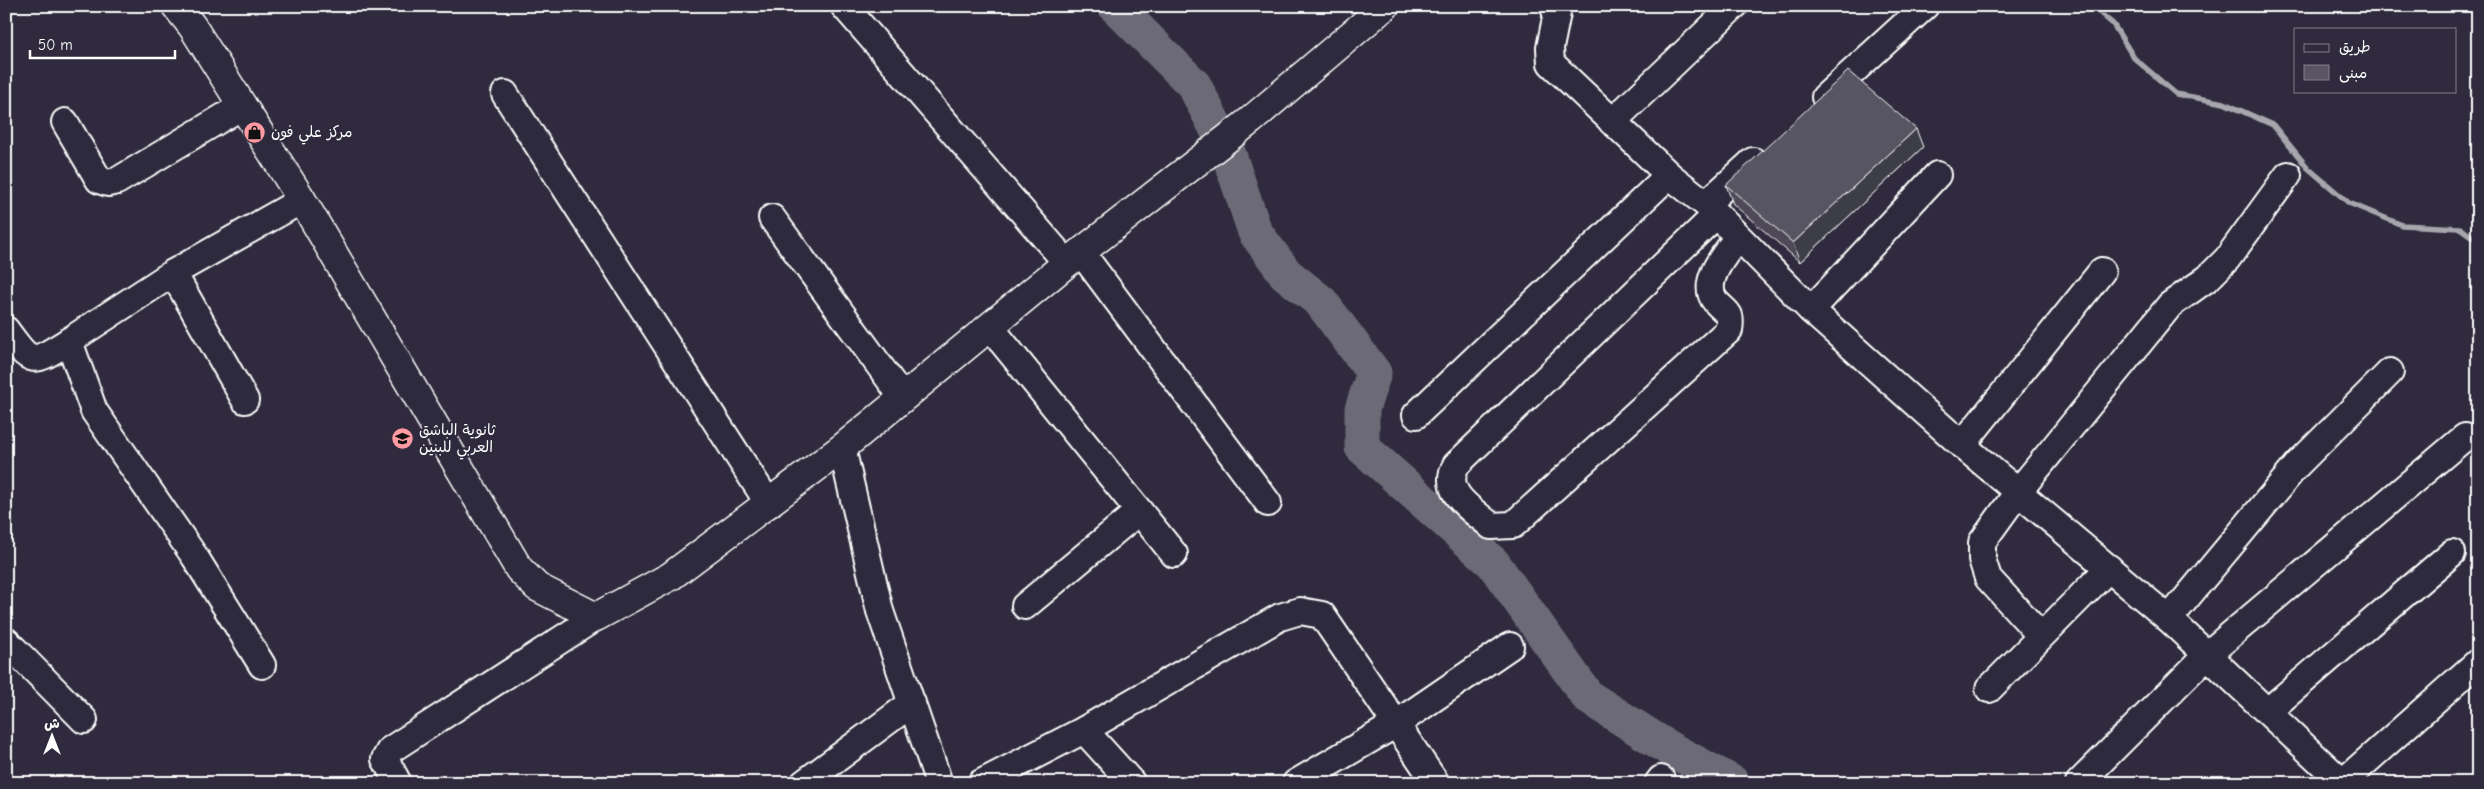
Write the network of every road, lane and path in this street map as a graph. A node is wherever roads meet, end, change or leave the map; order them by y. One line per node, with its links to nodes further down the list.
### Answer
1 (176, 6): 8 (main road)
2 (844, 6): 20 (street)
3 (1385, 6): 20 (main road)
4 (1553, 6): 11 (street)
5 (1734, 6): 11 (street)
6 (1925, 6): 9 (street)
7 (505, 94): 36 (street)
8 (242, 106): 10 (street); 16 (main road)
9 (1808, 112)
10 (65, 122)
11 (1612, 122): 13 (street)
12 (1772, 145): 17 (street)
13 (1669, 175): 17 (street); 30 (street)
14 (1937, 175): 23 (street)
15 (2288, 175): 34 (street)
16 (302, 200): 22 (street); 42 (main road)
17 (1711, 210): 19 (street); 19 (street)
18 (772, 218): 28 (street)
19 (1738, 236): 23 (street)
20 (1074, 258): 24 (main road); 35 (street)
21 (2102, 271): 32 (street)
22 (173, 273): 26 (street); 29 (street)
23 (1811, 310): 32 (street)
24 (990, 327): 28 (main road); 37 (street)
25 (6, 330): 26 (street)
26 (68, 341): 49 (street)
27 (2390, 372): 43 (street)
28 (903, 398): 33 (main road)
29 (245, 400)
30 (1416, 415)
31 (2465, 438): 47 (street)
32 (1962, 445): 34 (street)
33 (842, 448): 36 (main road); 51 (street)
34 (2018, 492): 40 (street); 44 (street)
35 (1268, 503)
36 (769, 504): 42 (main road)
37 (1139, 511): 39 (street); 41 (street)
38 (2452, 553): 52 (street)
39 (1174, 554)
40 (2109, 568): 43 (street); 44 (street)
41 (1025, 606)
42 (596, 617): 57 (street)
43 (2169, 619): 47 (street)
44 (2041, 636): 50 (street)
45 (6, 641): 53 (street)
46 (1510, 646): 54 (street)
47 (2208, 654): 52 (street); 64 (street)
48 (2478, 662): 56 (street)
49 (262, 665)
50 (1989, 689)
51 (912, 703): 58 (street); 59 (street)
52 (2268, 711): 56 (street)
53 (84, 720)
54 (1396, 724): 55 (street); 62 (street); 63 (street)
55 (1084, 730): 60 (street); 61 (street)
56 (2343, 782)
57 (398, 783)
58 (804, 783)
59 (939, 783)
60 (981, 783)
61 (1132, 783)
62 (1296, 783)
63 (1436, 783)
64 (2080, 783)

